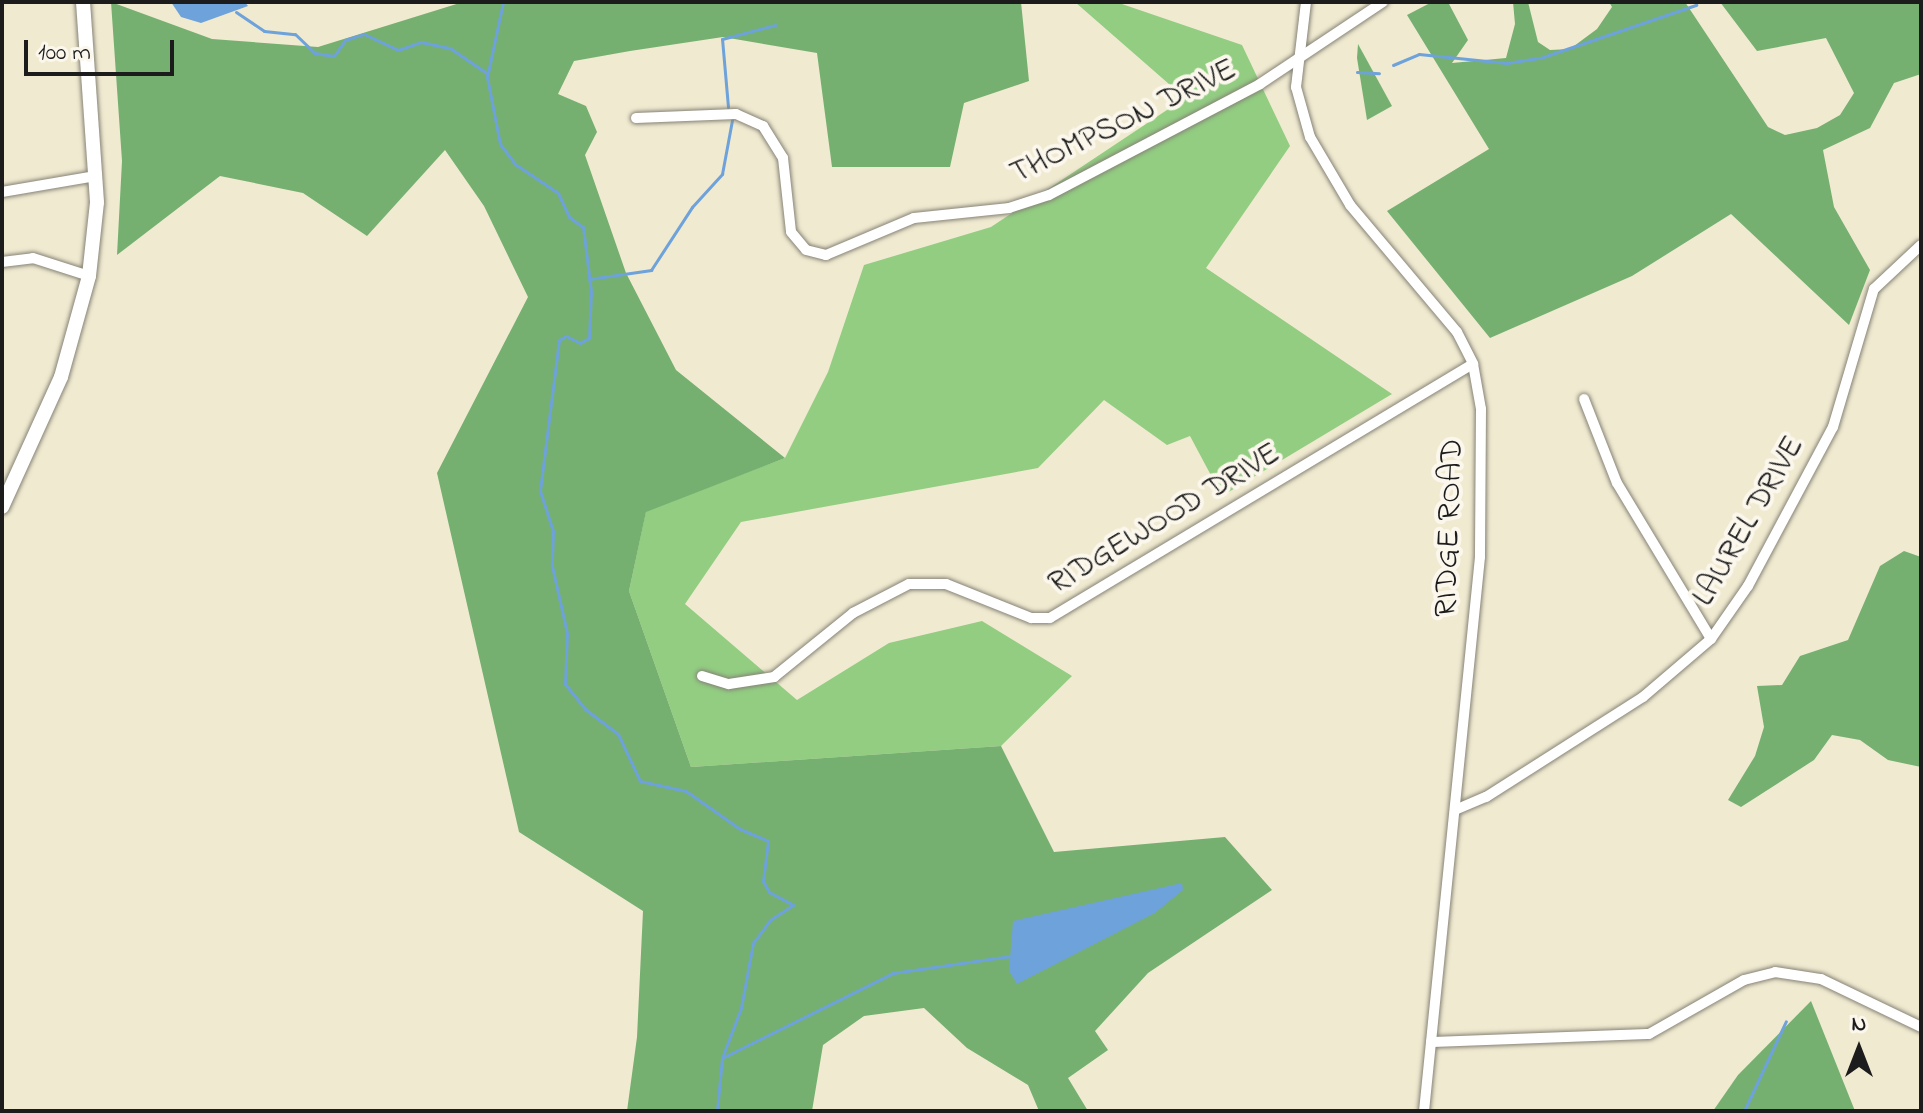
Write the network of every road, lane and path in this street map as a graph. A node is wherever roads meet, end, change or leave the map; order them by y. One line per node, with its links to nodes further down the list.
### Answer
1 (83, 2): 6 (main road)
2 (1306, 2): 4 (street, RIDGE ROAD)
3 (1383, 2): 4 (street, THOMPSON DRIVE)
4 (1299, 56): 5 (street, THOMPSON DRIVE); 11 (street, RIDGE ROAD)
5 (636, 118)
6 (96, 176): 7 (street); 10 (main road)
7 (2, 192)
8 (1921, 245): 14 (street, LAUREL DRIVE)
9 (2, 262): 10 (street)
10 (89, 276): 13 (main road)
11 (1473, 364): 15 (street, RIDGEWOOD DRIVE); 16 (street, RIDGE ROAD)
12 (1584, 399): 14 (street)
13 (2, 507)
14 (1711, 639): 16 (street, LAUREL DRIVE)
15 (702, 676)
16 (1455, 810): 18 (street, RIDGE ROAD)
17 (1921, 1027): 18 (street)
18 (1431, 1042): 19 (street, RIDGE ROAD)
19 (1424, 1111)

